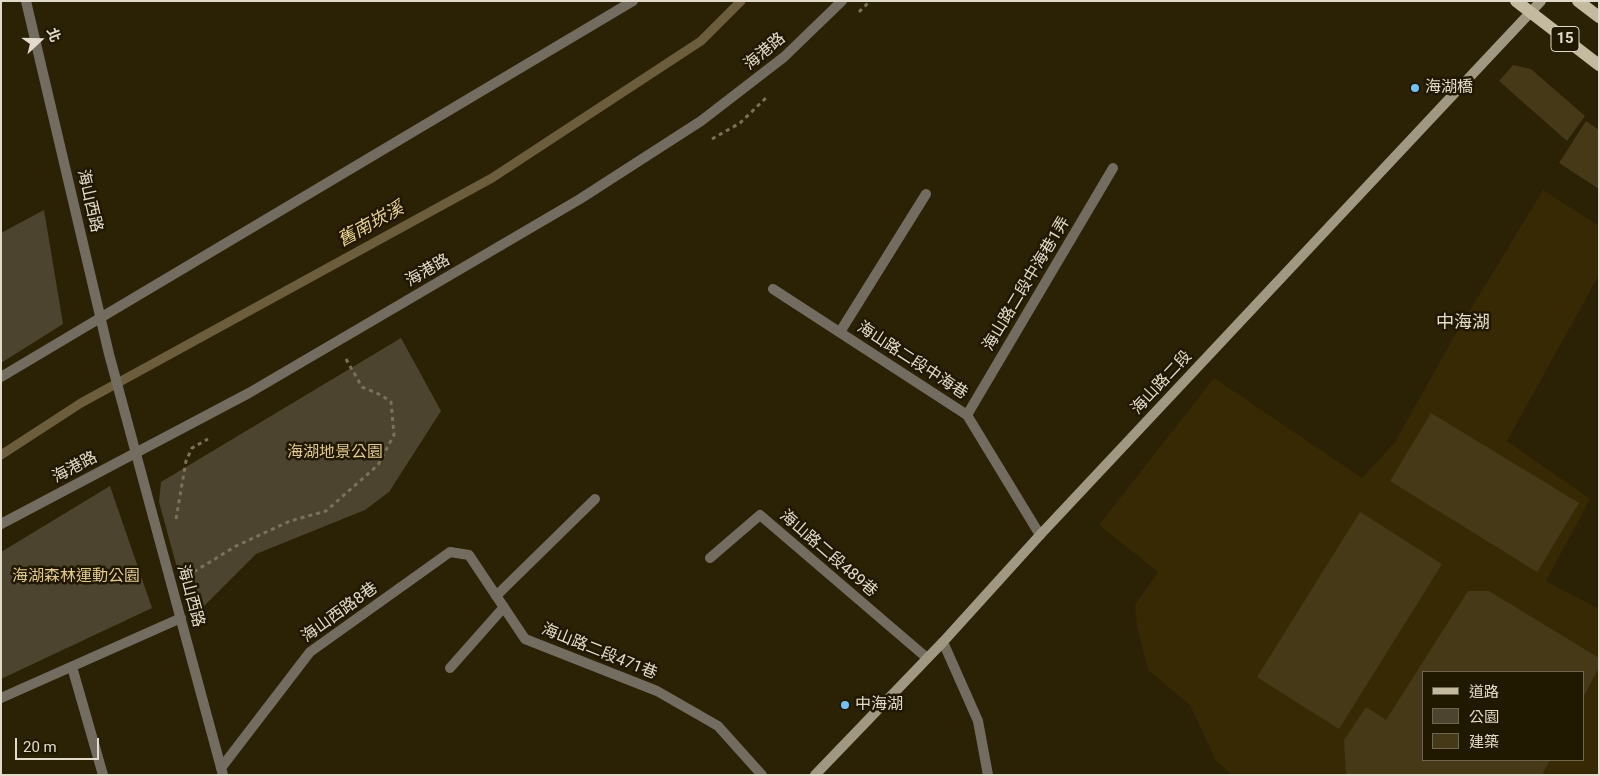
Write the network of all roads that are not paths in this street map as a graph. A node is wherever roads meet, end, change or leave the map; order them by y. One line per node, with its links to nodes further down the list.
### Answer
1 (26, 1): 13 (street, 海山西路)
2 (633, 1): 13 (street)
3 (842, 1): 17 (street, 海港路)
4 (1516, 1): 7 (main road, 15)
5 (1541, 1): 7 (main road, 海山路二段)
6 (1578, 1): 8 (main road, 15)
7 (1530, 12): 9 (main road, 15); 20 (main road, 海山路二段)
8 (1599, 17)
9 (1599, 65)
10 (1113, 168): 16 (street, 海山路二段中海巷1弄)
11 (926, 194): 14 (street)
12 (773, 289): 14 (street, 海山路二段中海巷)
13 (101, 317): 15 (street); 17 (street, 海山西路)
14 (840, 332): 16 (street, 海山路二段中海巷)
15 (1, 377)
16 (967, 415): 20 (street, 海山路二段中海巷)
17 (136, 452): 19 (street, 海港路); 24 (street, 海山西路)
18 (595, 499): 22 (street)
19 (1, 524)
20 (1040, 535): 25 (main road, 海山路二段)
21 (710, 558): 26 (street, 海山路二段489巷)
22 (496, 596): 23 (street, 海山路二段471巷); 30 (street, 海山西路8巷)
23 (504, 607): 28 (street); 32 (street, 海山路二段471巷)
24 (181, 618): 27 (street); 30 (street, 海山西路)
25 (942, 642): 26 (main road, 海山路二段); 34 (street)
26 (927, 658): 33 (main road, 海山路二段)
27 (72, 667): 29 (street); 31 (street)
28 (450, 668)
29 (1, 698)
30 (222, 771)
31 (103, 775)
32 (762, 775)
33 (815, 775)
34 (988, 775)

